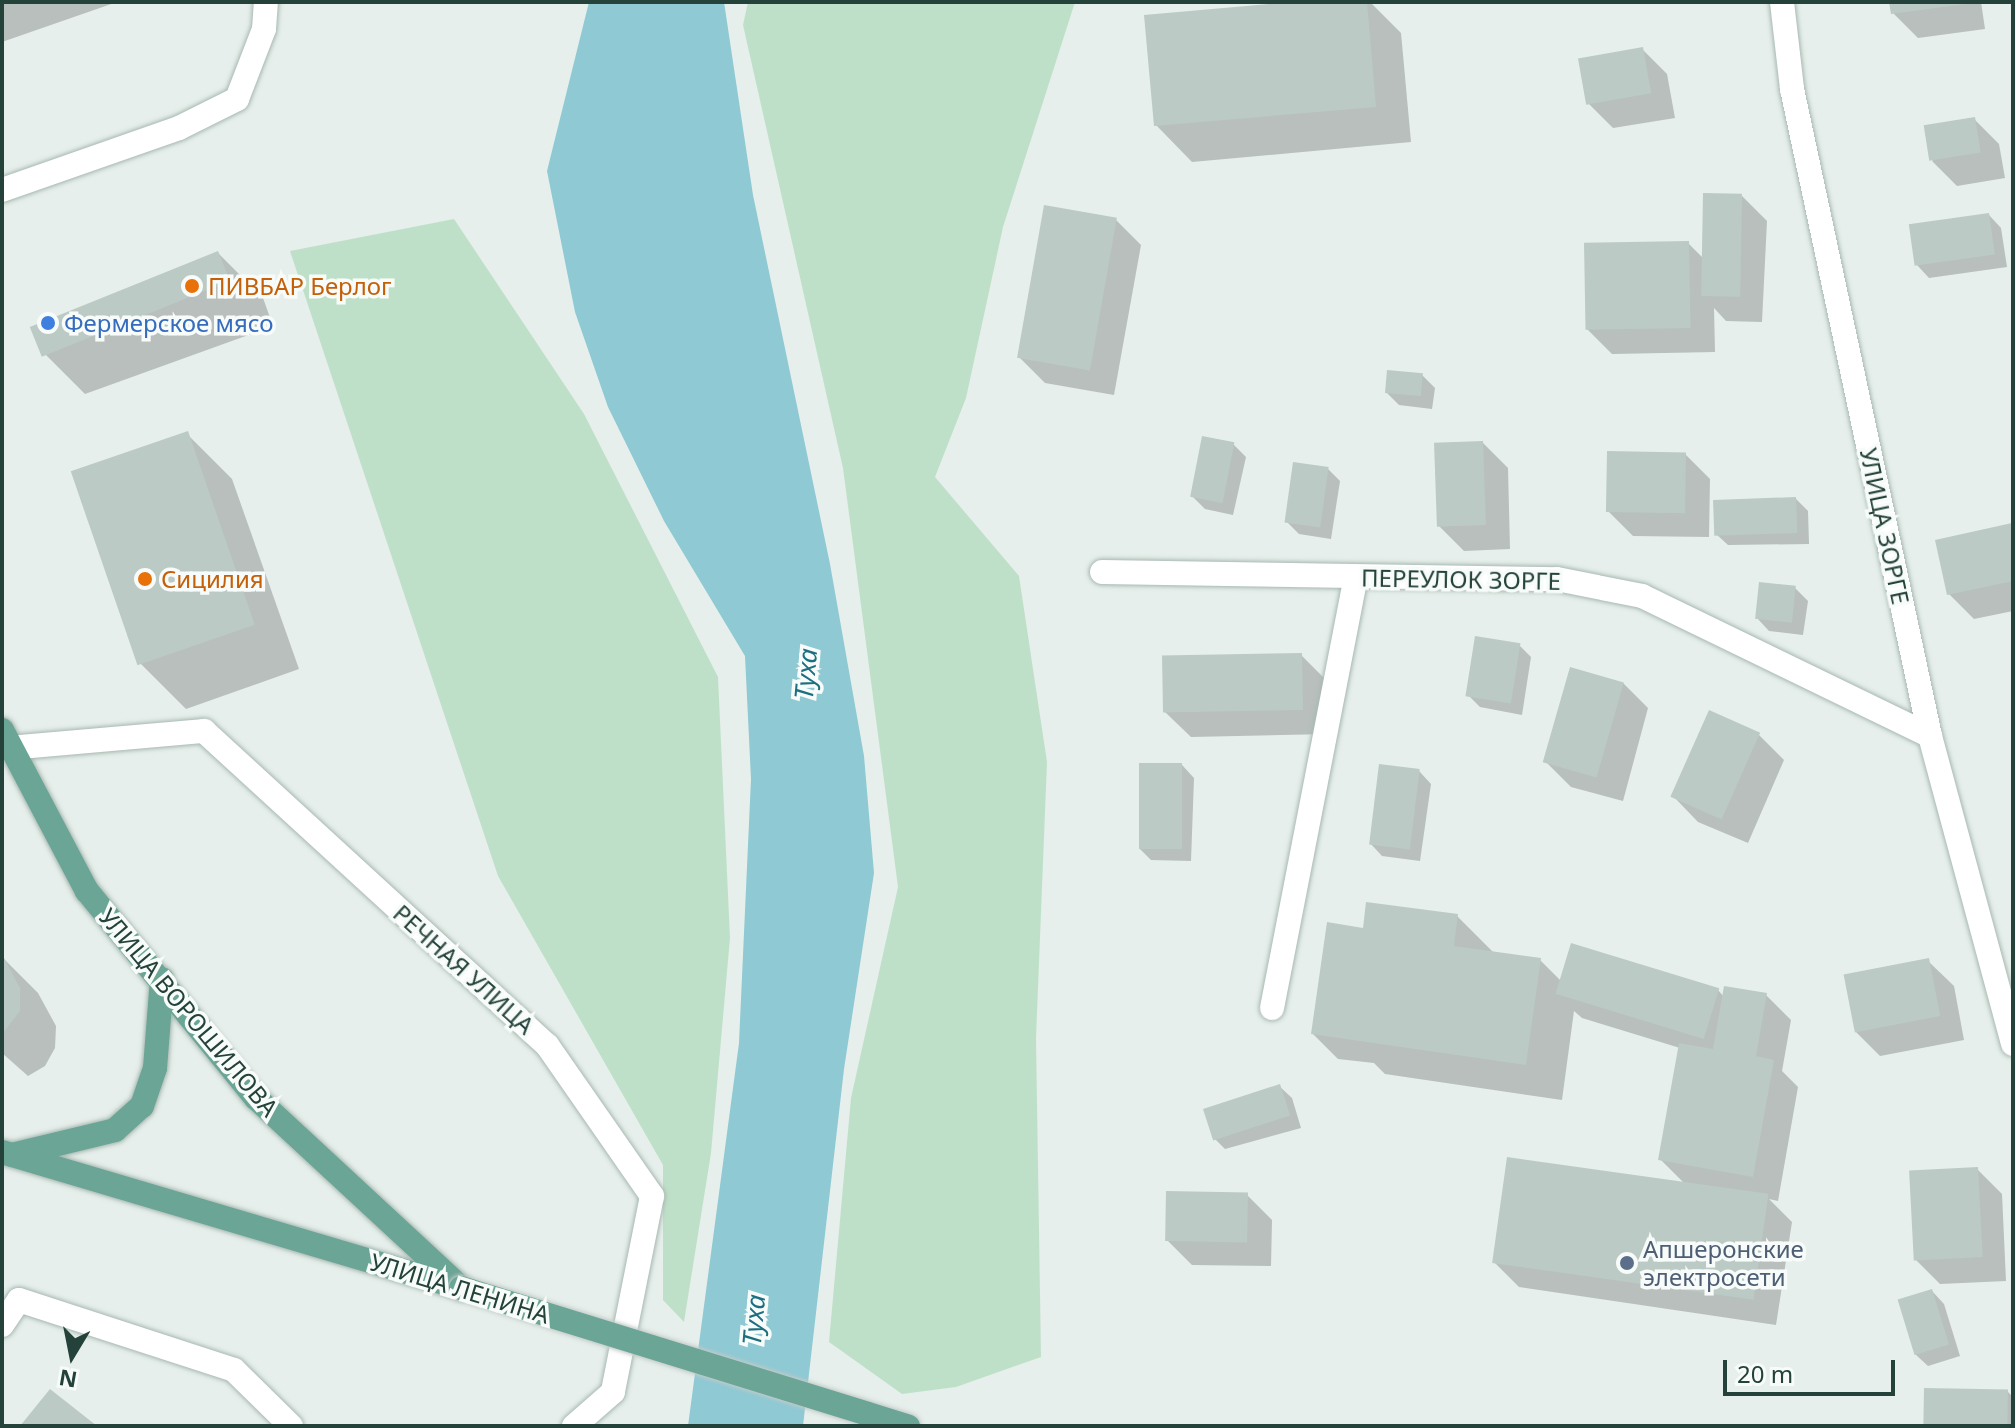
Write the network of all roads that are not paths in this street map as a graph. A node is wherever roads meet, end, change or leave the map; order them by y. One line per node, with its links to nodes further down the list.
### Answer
1 (266, 2): 3 (street)
2 (1782, 2): 6 (street, УЛИЦА ЗОРГЕ)
3 (2, 190)
4 (1102, 572): 5 (street, ПЕРЕУЛОК ЗОРГЕ)
5 (1356, 577): 6 (street, ПЕРЕУЛОК ЗОРГЕ); 9 (street)
6 (1930, 736): 10 (street, УЛИЦА ЗОРГЕ)
7 (6, 739): 8 (main road, УЛИЦА ВОРОШИЛОВА); 15 (street, РЕЧНАЯ УЛИЦА)
8 (162, 979): 11 (main road, УЛИЦА ЛЕНИНА); 12 (main road, УЛИЦА ВОРОШИЛОВА)
9 (1272, 1008)
10 (2013, 1044)
11 (6, 1154): 12 (main road, УЛИЦА ЛЕНИНА)
12 (461, 1288): 16 (main road, УЛИЦА ЛЕНИНА, bridge)
13 (2, 1325): 14 (street)
14 (291, 1426)
15 (574, 1426)
16 (908, 1426)

